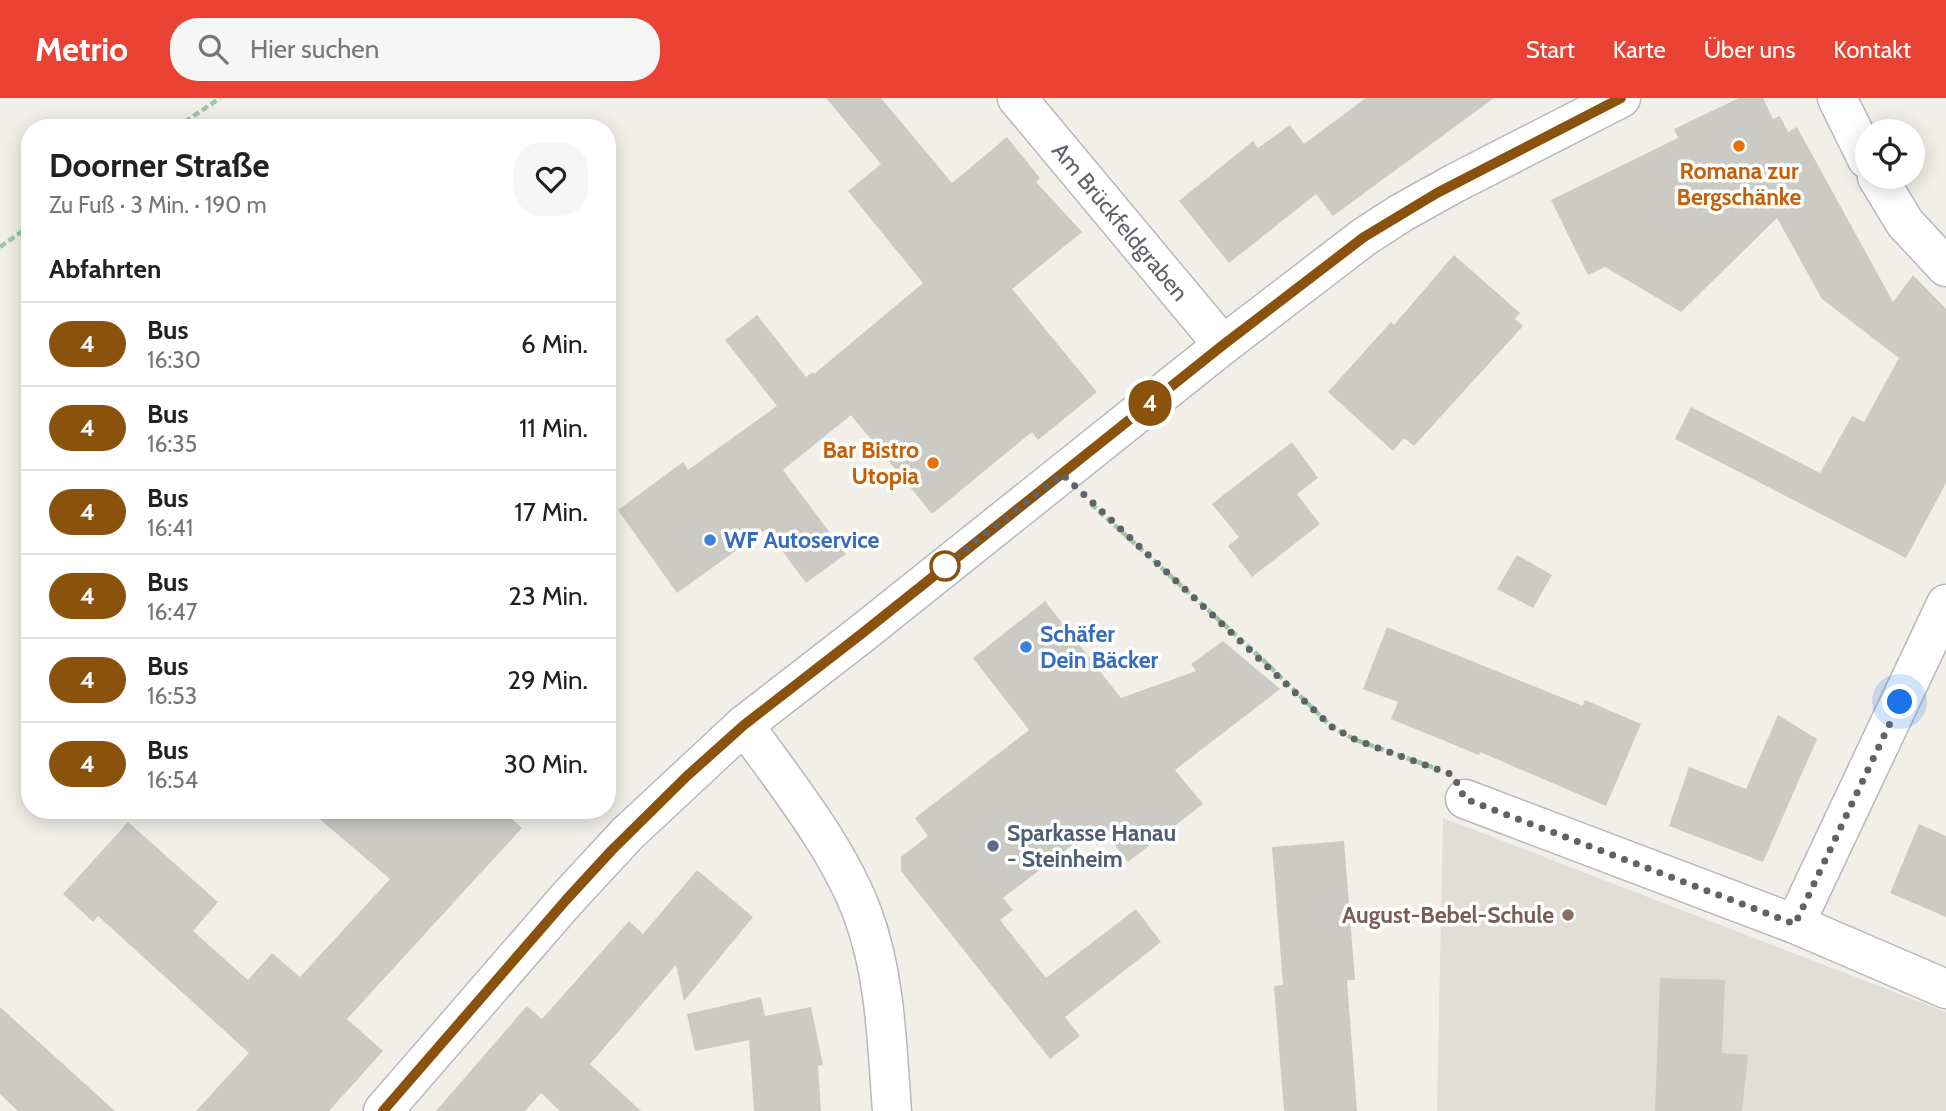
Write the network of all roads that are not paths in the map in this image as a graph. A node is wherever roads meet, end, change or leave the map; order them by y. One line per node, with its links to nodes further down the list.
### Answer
1 (1017, 98): 7 (street, Am Brückfeldgraben)
2 (1621, 98): 7 (street)
3 (1837, 98): 4 (street)
4 (1855, 135)
5 (1884, 189): 6 (street)
6 (1946, 267)
7 (1223, 345): 9 (street)
8 (1946, 604): 11 (street)
9 (744, 725): 13 (street); 14 (street)
10 (1465, 799): 11 (street)
11 (1795, 924): 12 (street)
12 (1946, 989)
13 (383, 1111)
14 (892, 1111)

